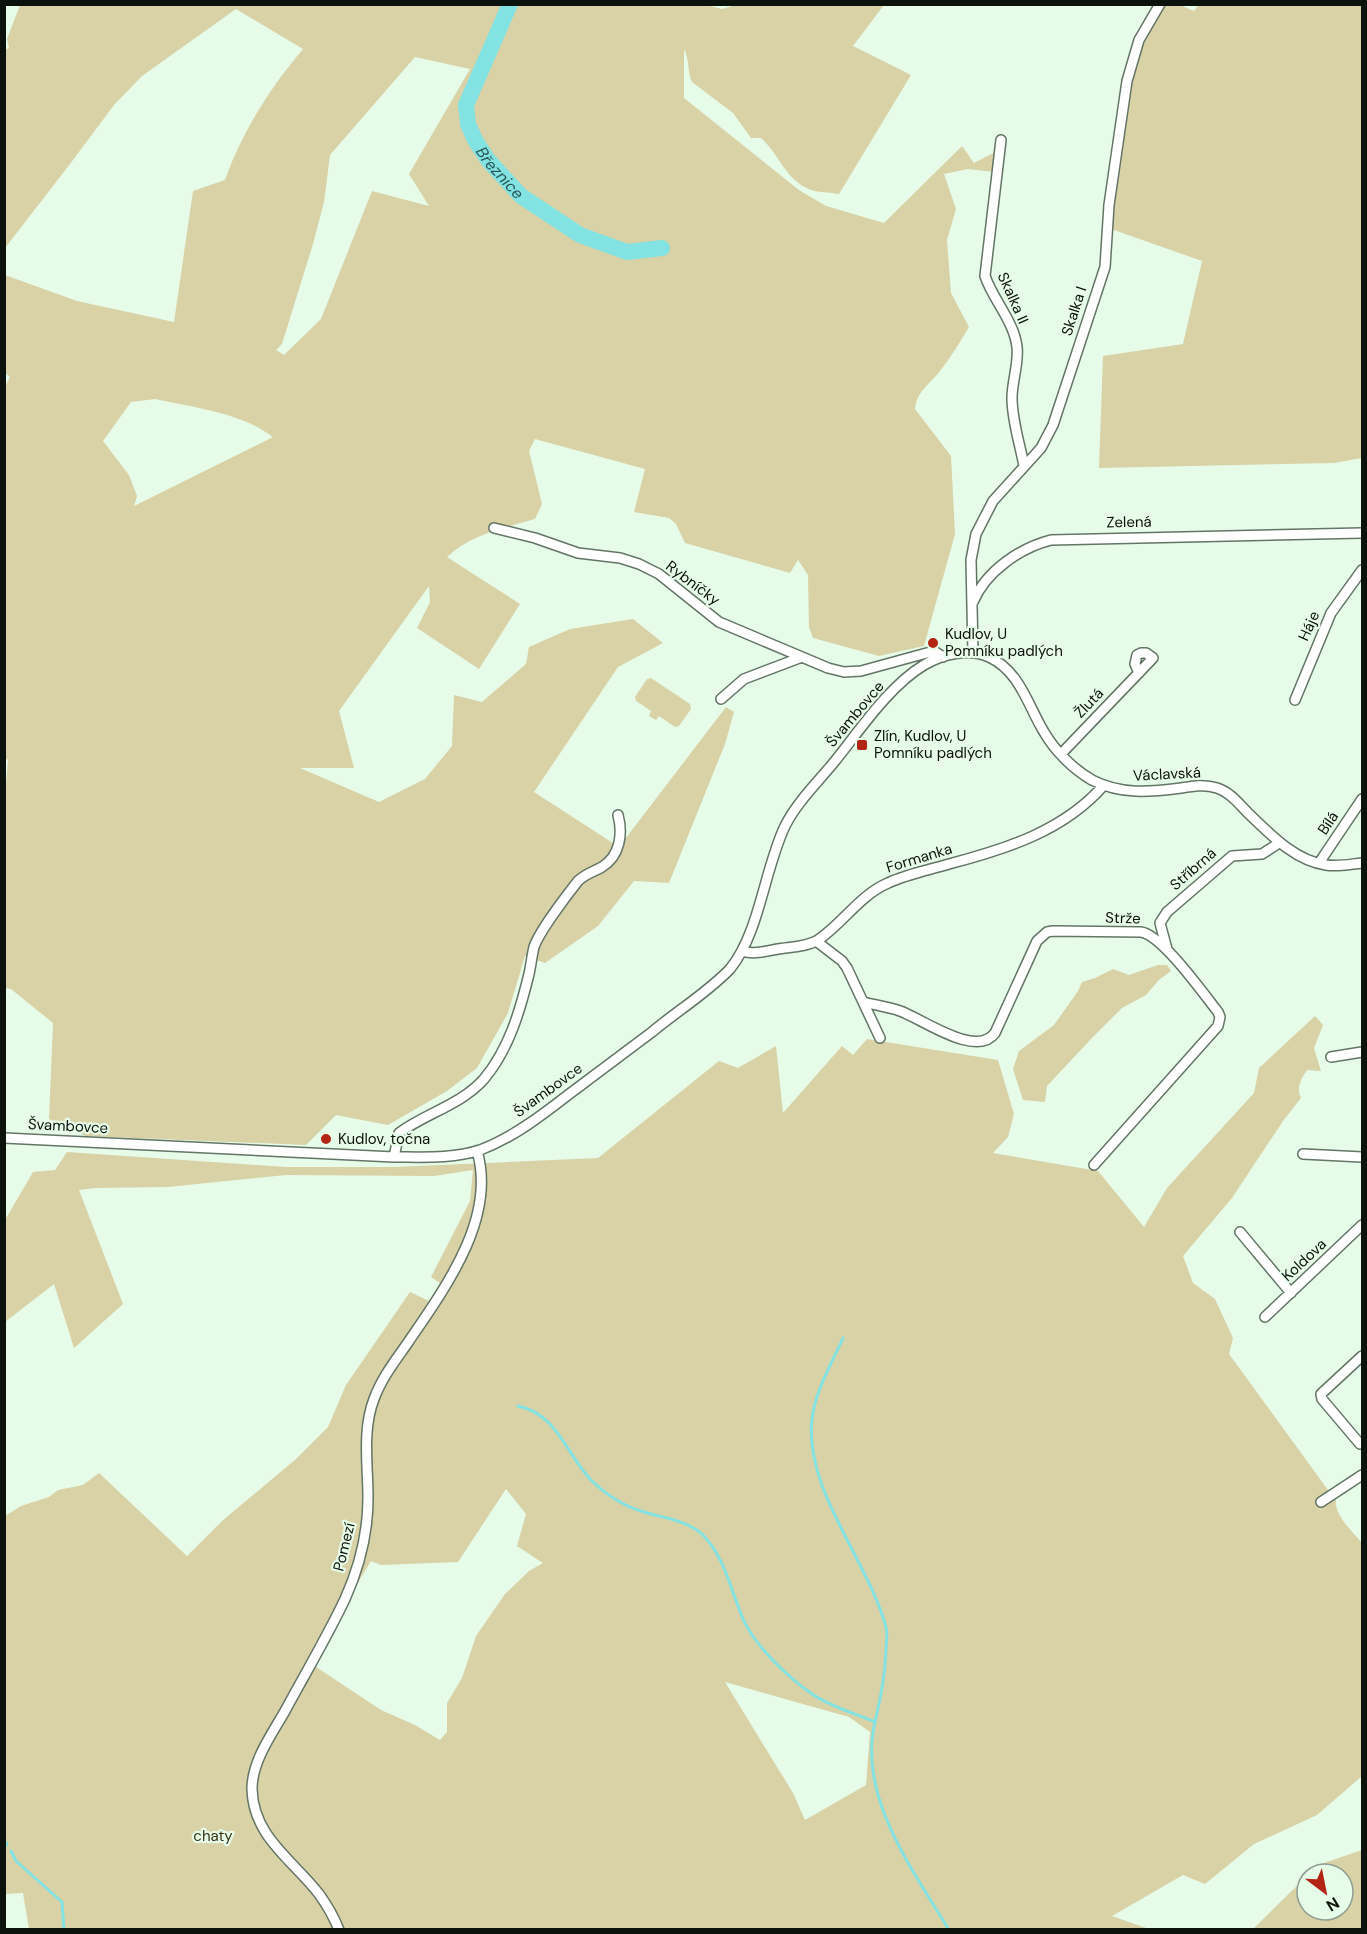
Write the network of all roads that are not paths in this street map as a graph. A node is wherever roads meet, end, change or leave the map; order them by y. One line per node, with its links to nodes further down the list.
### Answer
1 (1160, 4): 3 (street, Skalka I)
2 (1001, 140): 3 (street, Skalka II)
3 (1024, 466): 7 (street, Skalka I)
4 (494, 528): 9 (street, Rybníčky)
5 (1362, 533): 7 (street, Zelená)
6 (1362, 570): 13 (street, Háje)
7 (971, 608): 8 (street)
8 (972, 653): 10 (street); 14 (street, Václavská)
9 (802, 657): 10 (street, Rybníčky); 12 (street)
10 (943, 657): 24 (street, Švambovce)
11 (1138, 674): 14 (street, Žlutá)
12 (721, 699)
13 (1295, 700)
14 (1061, 754): 15 (street, Václavská)
15 (1104, 785): 18 (street, Václavská); 22 (street, Formanka)
16 (1362, 799): 20 (street, Bílá)
17 (618, 815): 32 (street)
18 (1279, 843): 20 (street, Václavská); 23 (street, Stříbrná)
19 (1357, 863): 20 (street, Václavská); 21 (street)
20 (1319, 864)
21 (1362, 868)
22 (816, 941): 24 (street); 25 (street)
23 (1168, 950): 25 (street, Strže); 34 (street, Strže)
24 (742, 951): 30 (street, Švambovce)
25 (863, 1002): 26 (street)
26 (880, 1038)
27 (1362, 1052): 28 (street)
28 (1331, 1057)
29 (4, 1138): 32 (street, Švambovce)
30 (477, 1151): 32 (street, Švambovce); 43 (street, Pomezí)
31 (1303, 1154): 33 (street)
32 (394, 1157)
33 (1362, 1157)
34 (1094, 1165)
35 (1362, 1225): 37 (street, Koldova)
36 (1240, 1232): 37 (street)
37 (1291, 1293): 38 (street, Koldova)
38 (1265, 1317)
39 (1362, 1356): 40 (street)
40 (1360, 1444)
41 (1362, 1475): 42 (street)
42 (1321, 1502)
43 (339, 1929)

